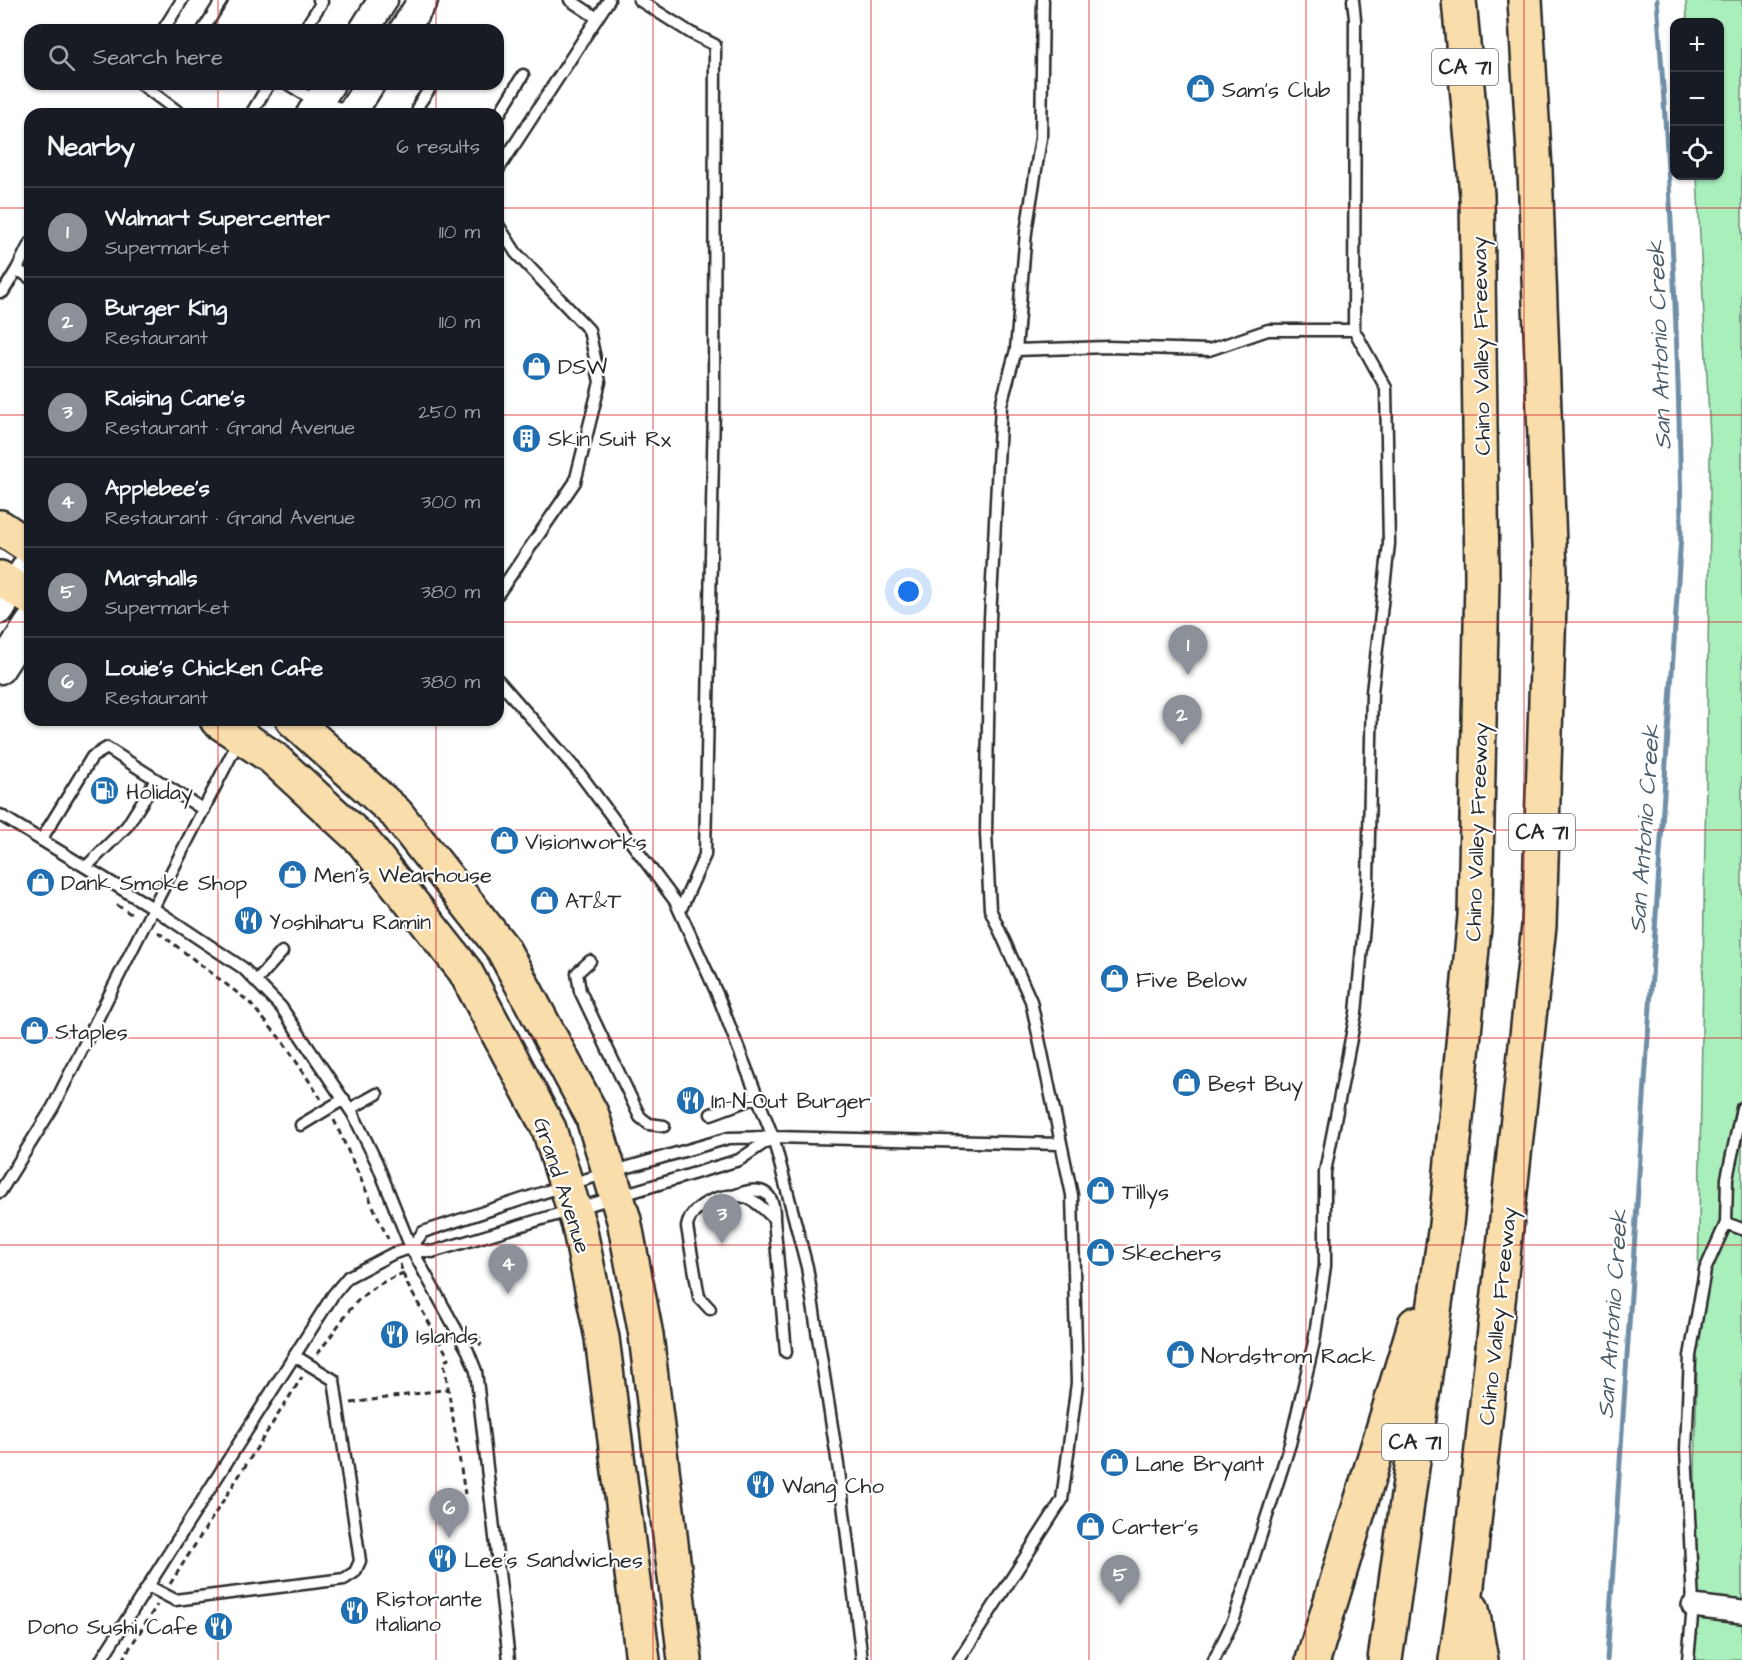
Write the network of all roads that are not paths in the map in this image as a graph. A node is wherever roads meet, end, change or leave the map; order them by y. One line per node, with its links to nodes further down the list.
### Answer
1 (182, 0): 14 (lane)
2 (222, 0): 15 (lane)
3 (319, 0): 16 (lane)
4 (383, 0): 17 (main road)
5 (423, 0): 18 (main road)
6 (609, 0): 13 (lane)
7 (639, 0): 54 (lane)
8 (1042, 0): 39 (lane)
9 (1353, 0): 38 (lane)
10 (1459, 0): 71 (main road, Chino Valley Freeway / CA 71)
11 (1525, 0): 78 (main road, Chino Valley Freeway / CA 71)
12 (575, 1): 13 (lane)
13 (597, 18): 32 (lane)
14 (167, 24)
15 (207, 24)
16 (308, 24)
17 (368, 24)
18 (408, 24)
19 (524, 75): 31 (lane)
20 (149, 90): 26 (lane)
21 (265, 90): 27 (lane)
22 (298, 90): 25 (lane)
23 (367, 90): 29 (main road)
24 (429, 90): 30 (lane)
25 (321, 104): 28 (lane)
26 (173, 108)
27 (255, 108)
28 (336, 108)
29 (358, 108)
30 (418, 108)
31 (503, 108)
32 (504, 161)
33 (504, 234): 42 (lane)
34 (24, 255): 35 (lane)
35 (17, 269): 36 (lane); 37 (lane)
36 (24, 274)
37 (0, 292)
38 (1354, 330): 39 (lane); 87 (lane)
39 (1016, 350): 66 (lane)
40 (0, 527): 41 (main road)
41 (24, 543)
42 (504, 585)
43 (24, 632): 44 (main road)
44 (0, 669)
45 (504, 687): 54 (lane)
46 (300, 726): 67 (main road, Grand Avenue)
47 (229, 728): 49 (lane); 69 (main road, Grand Avenue)
48 (156, 780): 49 (lane); 51 (lane); 52 (lane)
49 (204, 810): 53 (lane)
50 (0, 815): 51 (lane)
51 (41, 840): 52 (lane)
52 (86, 867): 53 (lane)
53 (153, 908): 57 (lane); 68 (lane)
54 (680, 911): 59 (lane)
55 (282, 952): 57 (lane)
56 (590, 962): 64 (lane)
57 (257, 980): 60 (lane)
58 (376, 1094): 60 (lane)
59 (757, 1097): 62 (lane); 65 (lane)
60 (347, 1104): 63 (lane); 73 (lane)
61 (1742, 1108): 70 (lane)
62 (711, 1114)
63 (301, 1125)
64 (664, 1126)
65 (773, 1137): 66 (lane); 67 (lane); 67 (lane); 85 (lane)
66 (1061, 1144): 86 (lane)
67 (613, 1186): 69 (lane); 69 (lane); 84 (main road, Grand Avenue)
68 (0, 1192)
69 (570, 1198): 73 (lane); 73 (lane); 83 (main road, Grand Avenue)
70 (1726, 1223): 72 (lane); 79 (lane)
71 (1446, 1225): 88 (main road); 89 (main road, Chino Valley Freeway / CA 71)
72 (1742, 1228)
73 (411, 1248): 76 (lane); 82 (lane)
74 (710, 1309): 75 (lane)
75 (786, 1352)
76 (296, 1356): 77 (lane); 77 (lane)
77 (148, 1586): 81 (lane)
78 (1467, 1586): 90 (main road, Chino Valley Freeway / CA 71); 91 (main road)
79 (1693, 1606): 80 (street); 92 (lane)
80 (1742, 1612)
81 (101, 1660)
82 (509, 1660)
83 (643, 1660)
84 (685, 1660)
85 (862, 1660)
86 (958, 1660)
87 (1214, 1660)
88 (1313, 1660)
89 (1384, 1660)
90 (1456, 1660)
91 (1481, 1660)
92 (1688, 1660)

